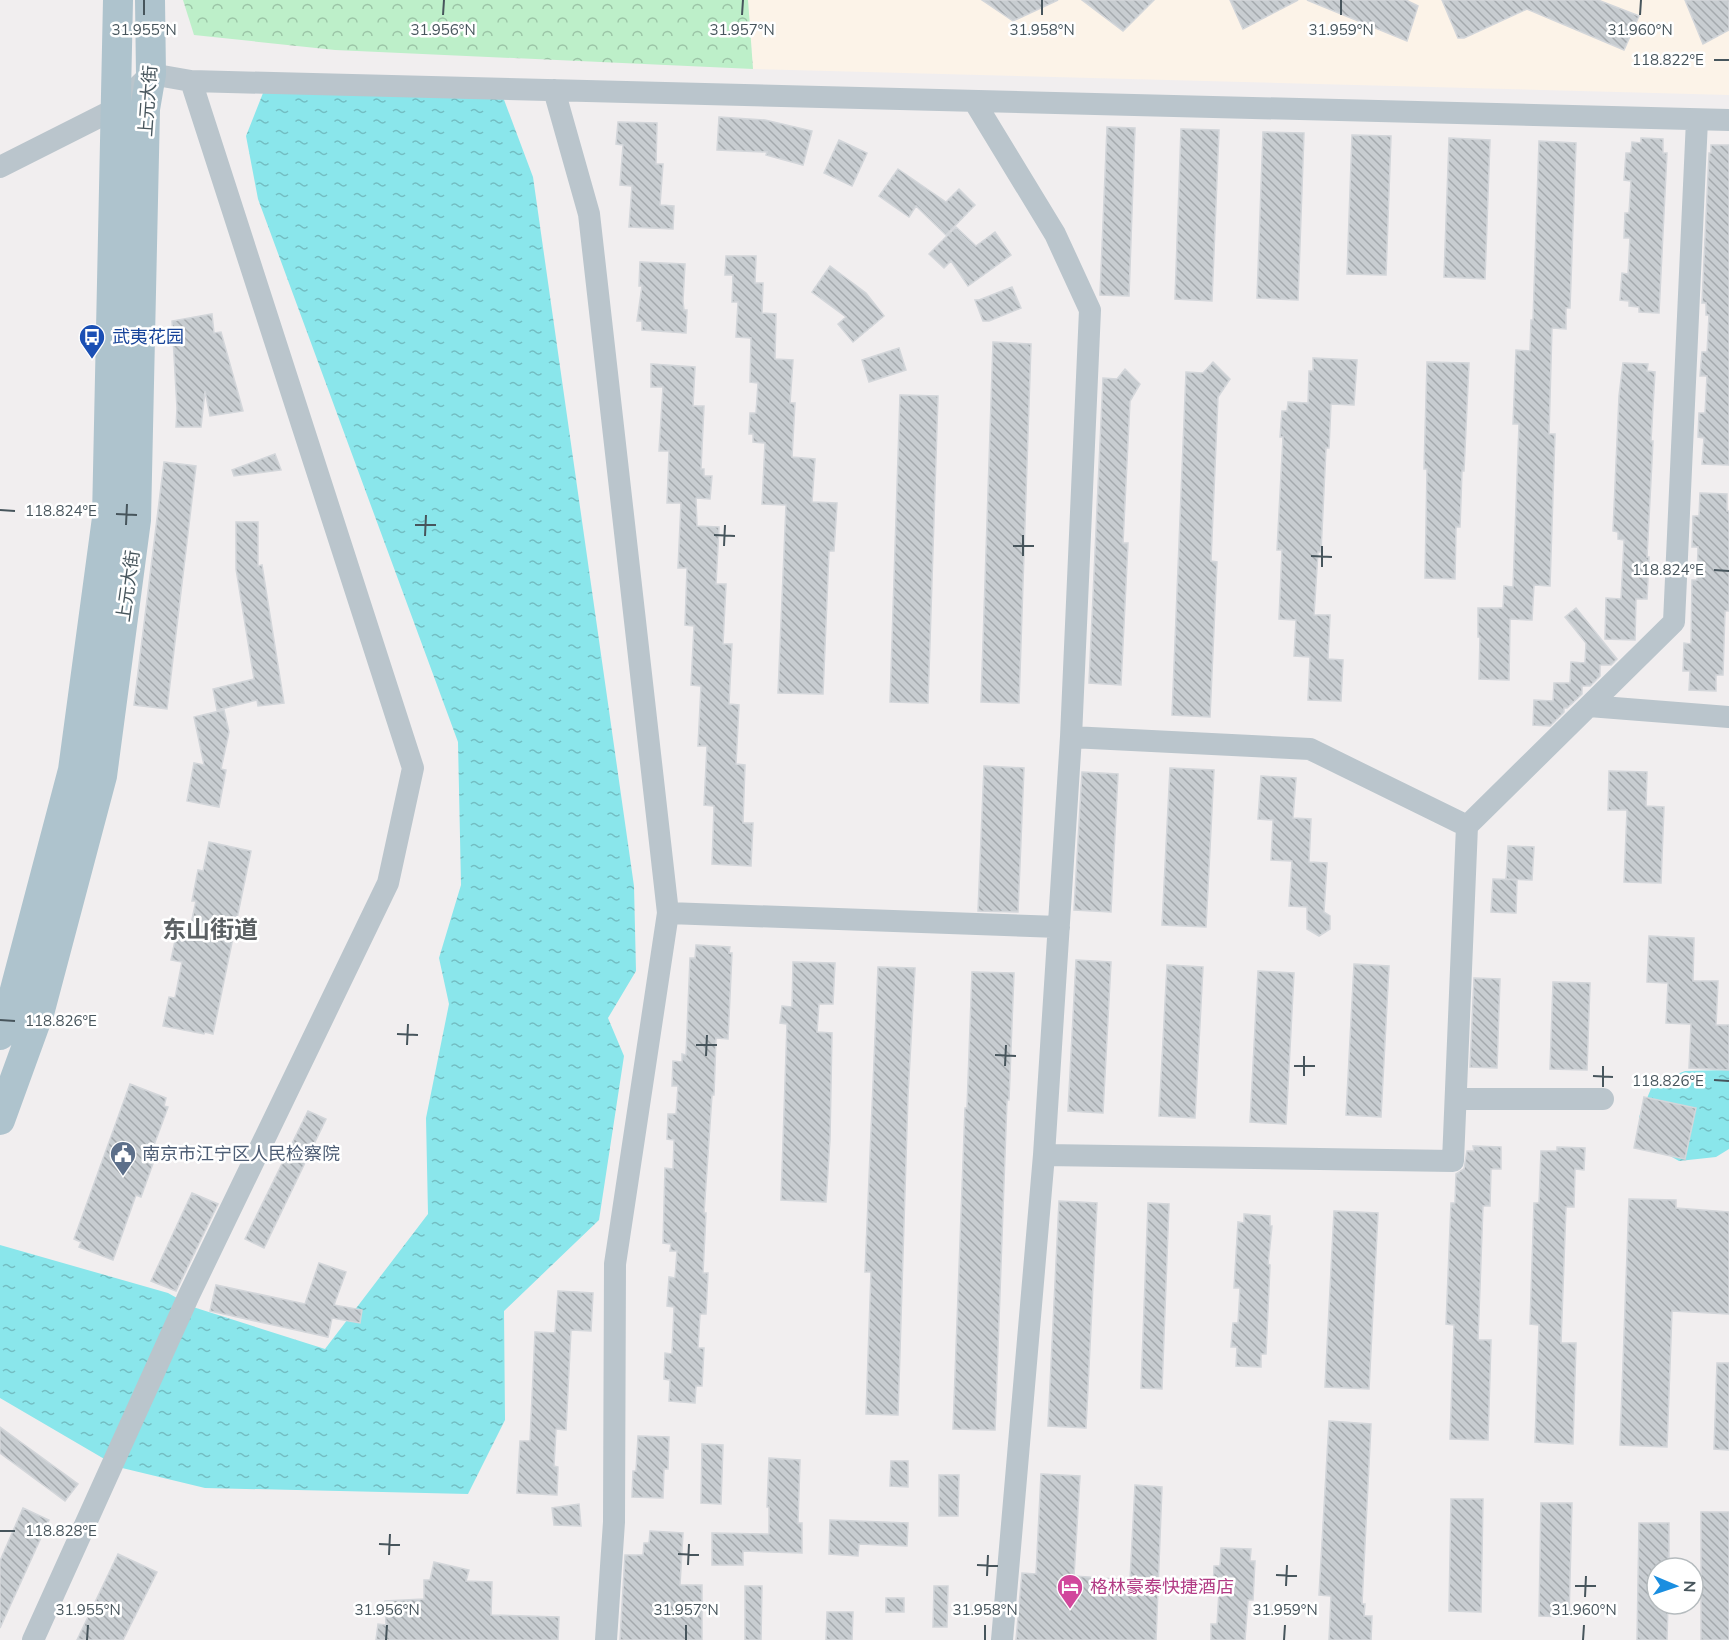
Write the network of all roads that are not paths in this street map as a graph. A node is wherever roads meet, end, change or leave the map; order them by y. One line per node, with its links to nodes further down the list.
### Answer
1 (117, 0): 7 (main road, 上元大街)
2 (150, 0): 3 (main road, 上元大街)
3 (151, 74): 4 (street); 7 (street); 20 (main road, 上元大街)
4 (191, 81): 5 (street); 22 (street)
5 (554, 90): 6 (street); 15 (street)
6 (974, 101): 8 (street); 13 (street)
7 (116, 109): 10 (street); 17 (main road, 上元大街)
8 (1696, 120): 9 (street); 11 (street)
9 (1729, 120)
10 (0, 167)
11 (1589, 706): 12 (street); 14 (street)
12 (1729, 717)
13 (1071, 737): 14 (street); 16 (street)
14 (1467, 826): 18 (street)
15 (668, 914): 16 (street); 23 (street)
16 (1059, 927): 21 (street)
17 (0, 1035)
18 (1456, 1099): 19 (street); 21 (street)
19 (1603, 1099)
20 (0, 1120)
21 (1044, 1155): 24 (street)
22 (33, 1640)
23 (606, 1640)
24 (1002, 1640)

